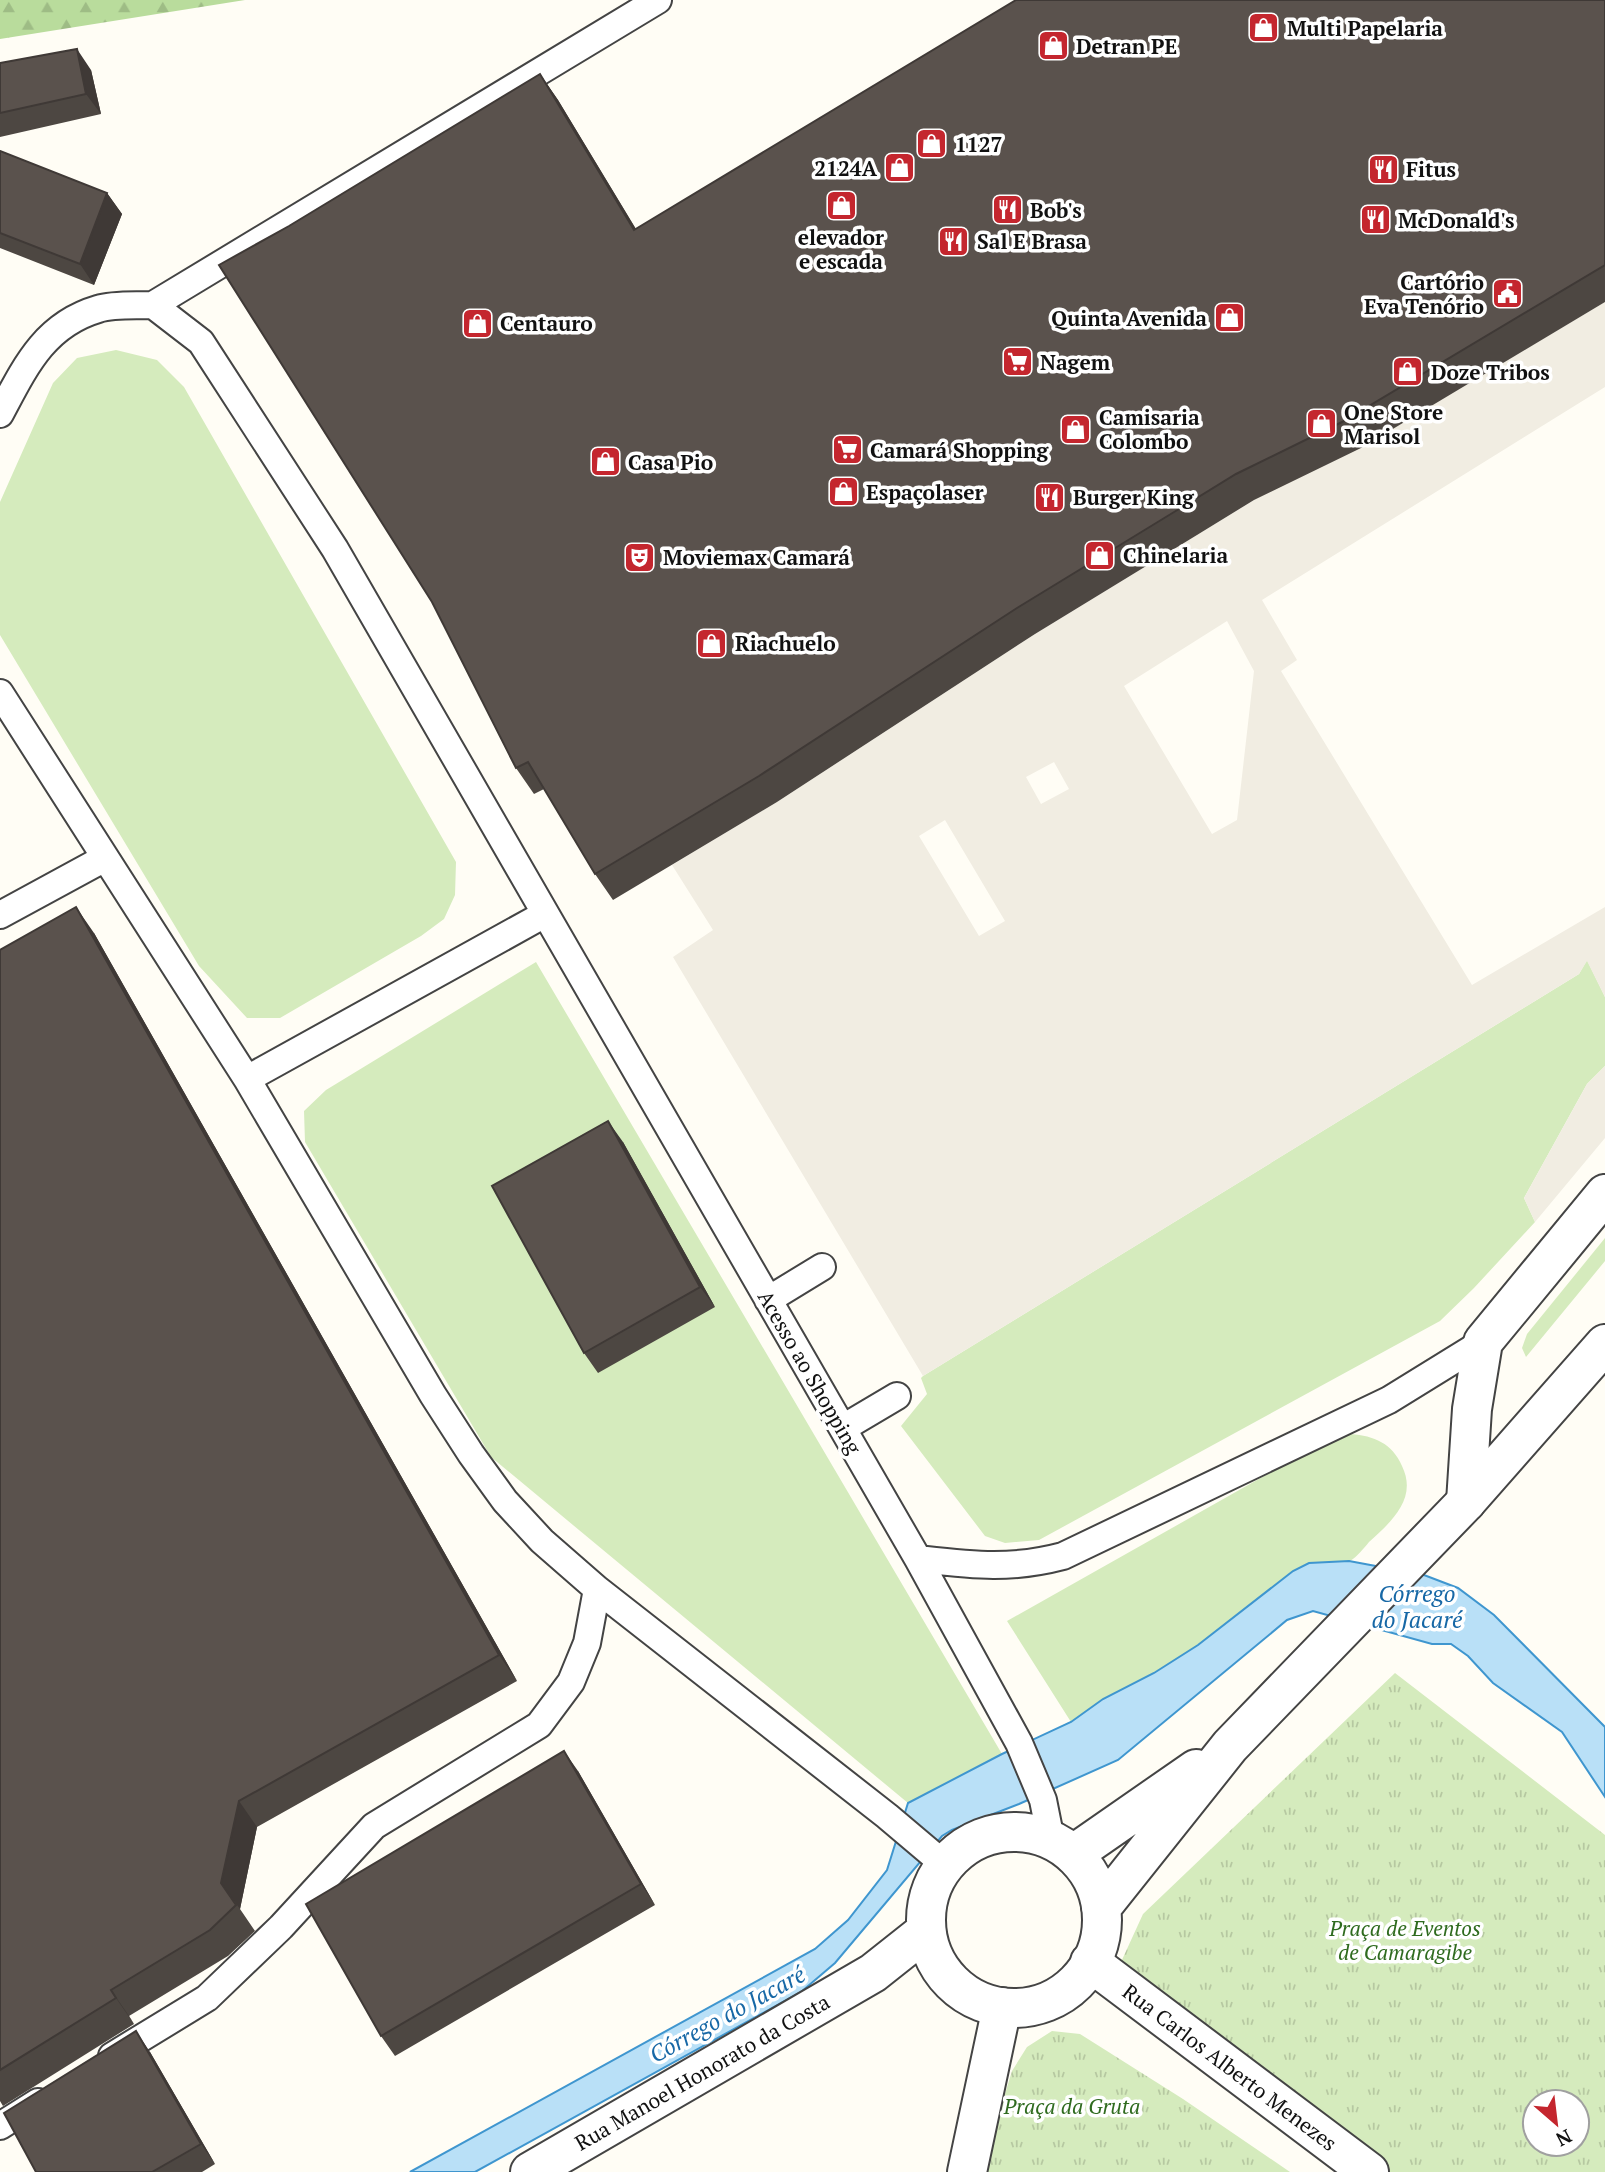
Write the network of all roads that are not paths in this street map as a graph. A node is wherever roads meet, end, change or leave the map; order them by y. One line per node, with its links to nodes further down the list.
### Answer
1 (659, 0): 2 (lane)
2 (153, 304): 3 (lane); 6 (lane, Acesso ao Shopping)
3 (0, 414)
4 (0, 693): 5 (lane)
5 (105, 858): 7 (lane); 8 (lane)
6 (545, 914): 8 (lane); 11 (lane, Acesso ao Shopping)
7 (0, 915)
8 (247, 1079): 18 (lane)
9 (1605, 1194): 12 (street)
10 (822, 1268): 11 (lane)
11 (768, 1300): 15 (lane, Acesso ao Shopping)
12 (1483, 1342): 16 (street); 17 (lane)
13 (1605, 1345): 16 (street)
14 (897, 1396): 15 (lane)
15 (843, 1428): 17 (lane, Acesso ao Shopping)
16 (1466, 1502): 19 (street)
17 (918, 1559): 20 (lane, Acesso ao Shopping)
18 (597, 1590): 21 (lane); 28 (lane)
19 (1230, 1746): 20 (street); 22 (street)
20 (1063, 1846): 21 (street); 22 (street)
21 (938, 1860): 23 (street)
22 (1101, 1908): 24 (street)
23 (926, 1931): 25 (street); 26 (street, Rua Manoel Honorato da Costa)
24 (1090, 1962): 27 (street); 33 (street, Rua Carlos Alberto Menezes)
25 (941, 1970): 26 (street, Rua Manoel Honorato da Costa); 27 (street)
26 (873, 1973): 31 (street, Rua Manoel Honorato da Costa)
27 (1002, 2007): 32 (street)
28 (92, 2069)
29 (58, 2090): 30 (lane)
30 (0, 2126)
31 (530, 2172)
32 (967, 2172)
33 (1369, 2172)

